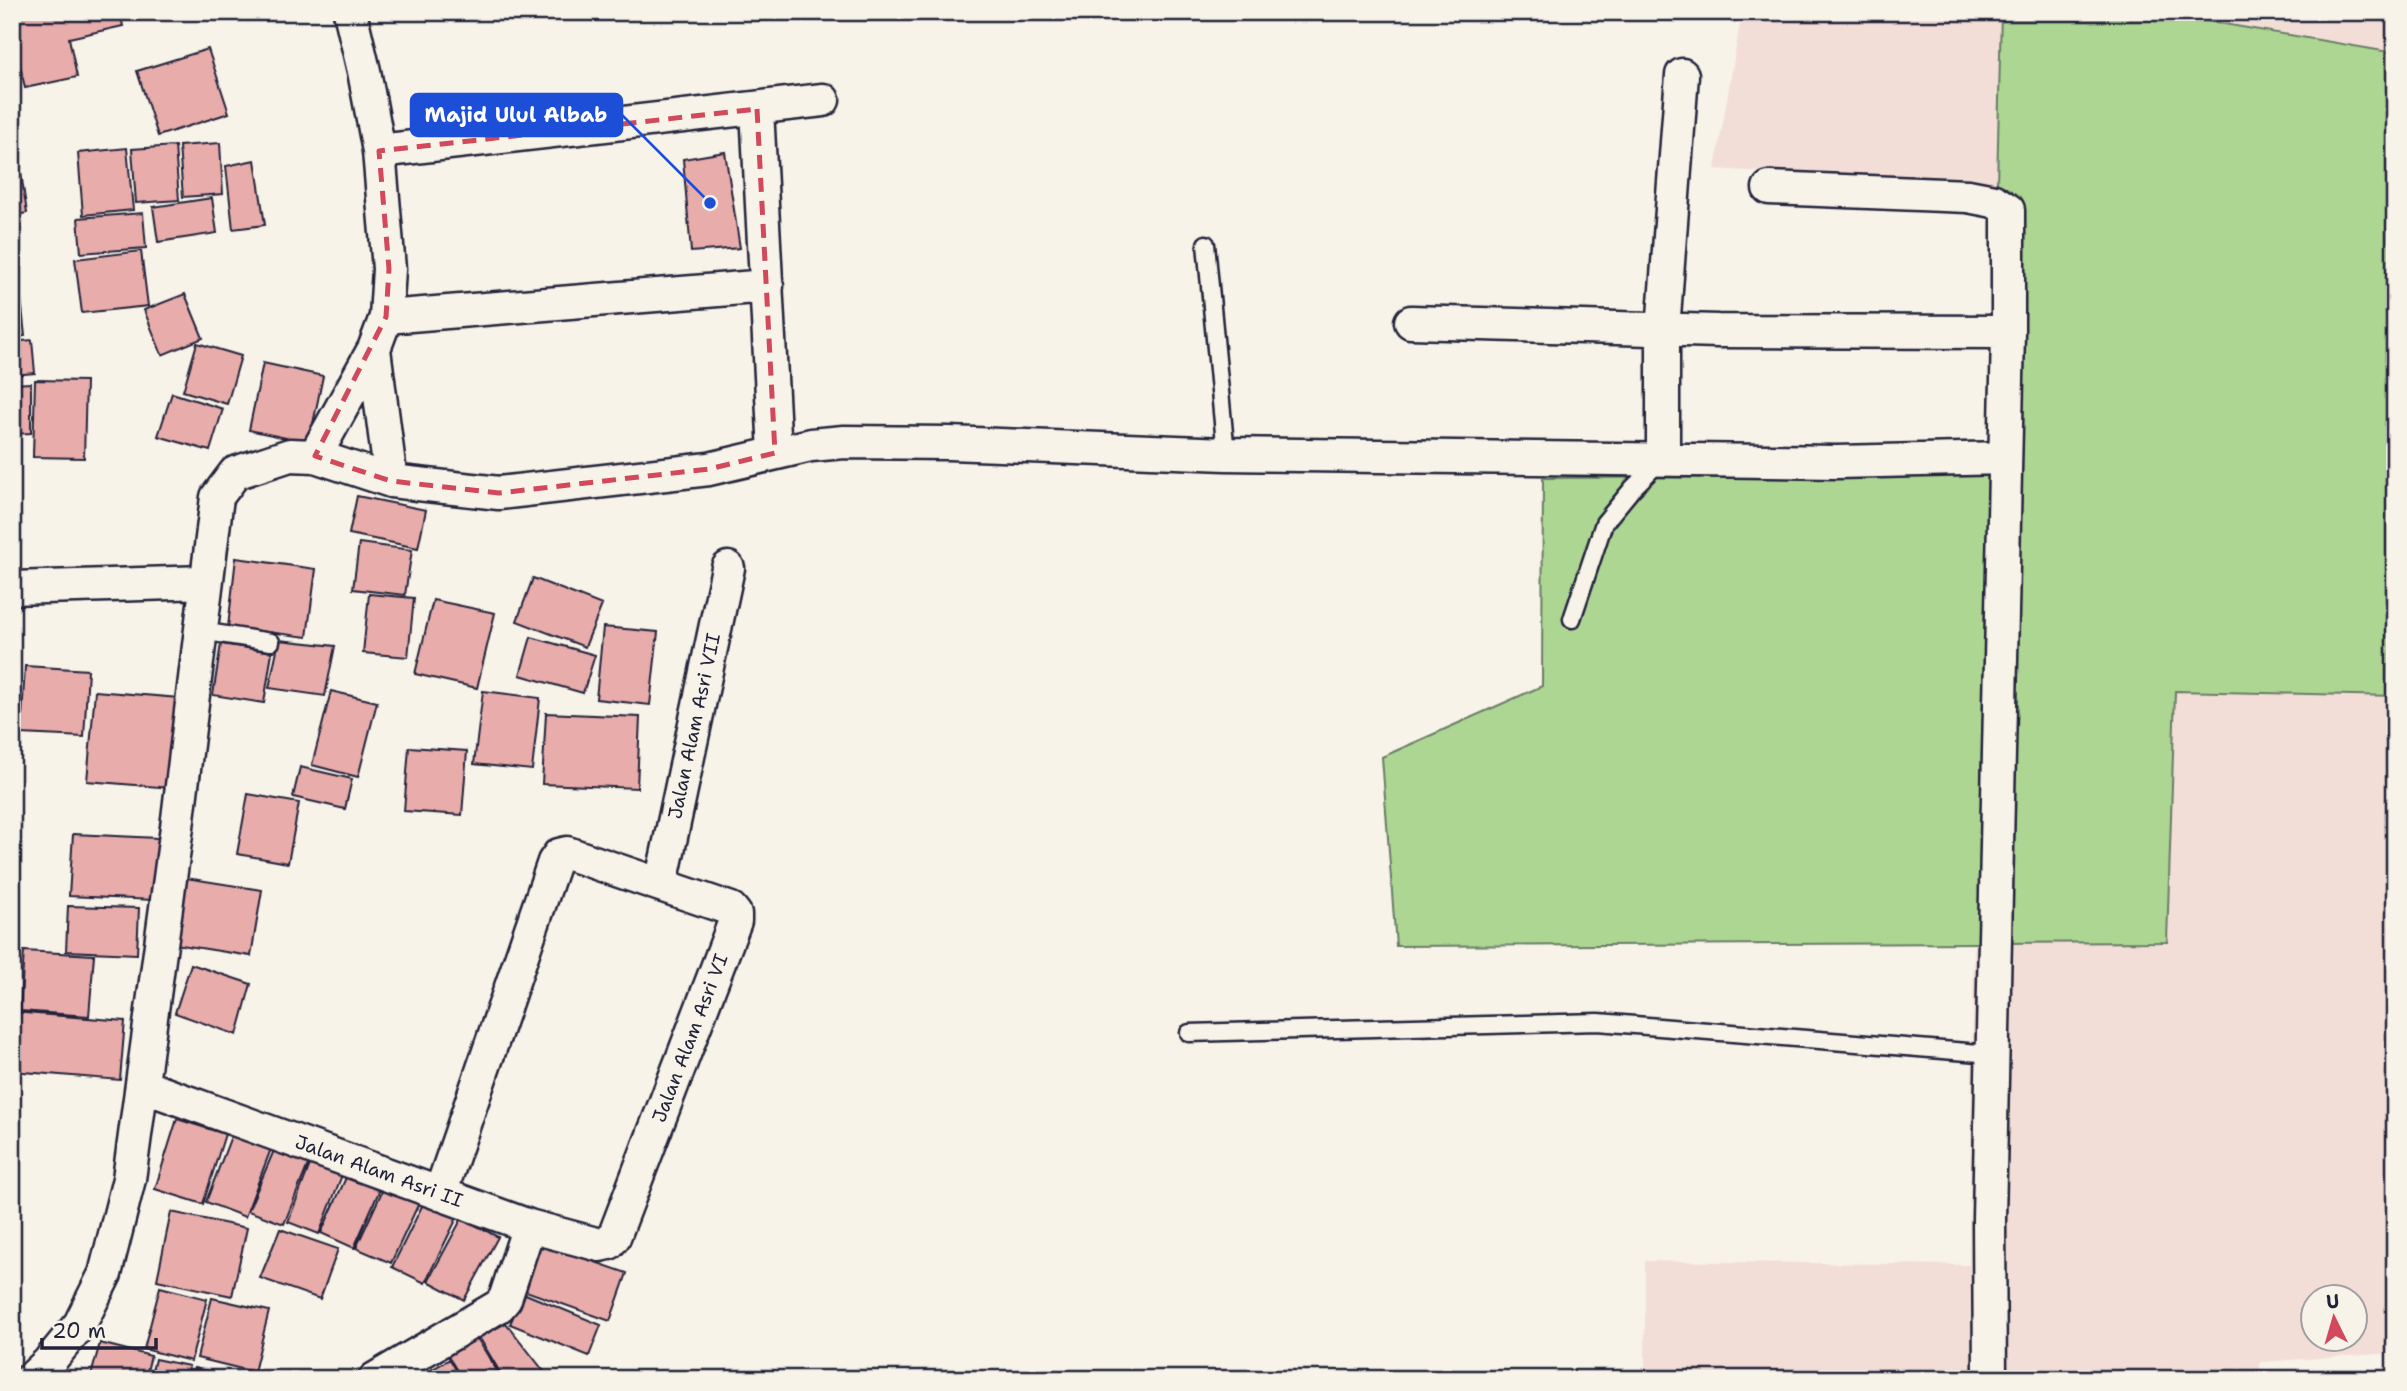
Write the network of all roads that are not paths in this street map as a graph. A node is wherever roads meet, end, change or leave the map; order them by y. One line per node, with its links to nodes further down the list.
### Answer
1 (350, 12): 5 (street)
2 (1682, 75): 11 (street)
3 (823, 100): 4 (street)
4 (757, 108): 5 (street); 8 (street)
5 (379, 151): 9 (street)
6 (1769, 188): 12 (street)
7 (1206, 244): 15 (lane)
8 (766, 286): 9 (street); 14 (street)
9 (386, 317): 13 (street)
10 (1410, 322): 11 (street)
11 (1663, 330): 12 (street); 18 (street)
12 (2008, 332): 17 (street)
13 (374, 349): 16 (street); 19 (street)
14 (775, 453): 15 (street); 19 (street)
15 (1226, 454): 18 (street)
16 (315, 456): 19 (street); 21 (street)
17 (2005, 458): 18 (street); 28 (street)
18 (1662, 459): 23 (lane)
19 (391, 481)
20 (728, 568): 26 (street, Jalan Alam Asri VII)
21 (206, 582): 22 (street); 24 (street)
22 (12, 588)
23 (1572, 619)
24 (201, 631): 25 (lane); 29 (street)
25 (271, 642)
26 (661, 884): 30 (street); 32 (street, Jalan Alam Asri VI)
27 (1189, 1032): 28 (lane)
28 (1992, 1054): 35 (street)
29 (143, 1086): 30 (street, Jalan Alam Asri II); 33 (street)
30 (440, 1194): 31 (street, Jalan Alam Asri II)
31 (529, 1226): 32 (street, Jalan Alam Asri II); 34 (street)
32 (614, 1237)
33 (31, 1379)
34 (375, 1379)
35 (1990, 1379)

